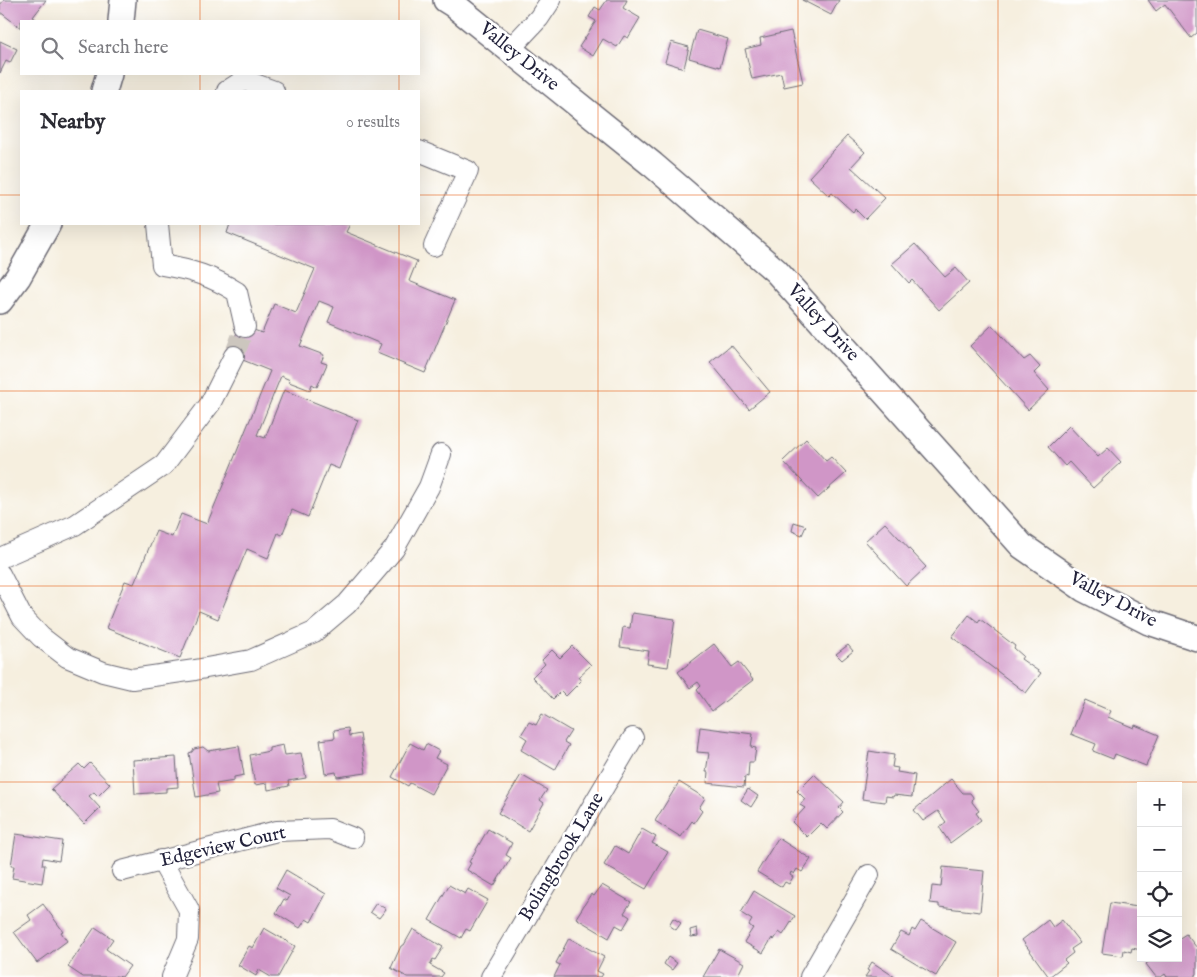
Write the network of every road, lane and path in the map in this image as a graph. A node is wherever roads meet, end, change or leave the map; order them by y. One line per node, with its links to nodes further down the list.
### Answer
1 (123, 0): 4 (street)
2 (446, 0): 5 (street, Valley Drive)
3 (550, 0): 5 (street)
4 (121, 20)
5 (509, 50): 20 (street, Valley Drive)
6 (109, 75): 7 (street)
7 (104, 90)
8 (229, 90): 9 (street)
9 (271, 90)
10 (420, 151): 13 (street)
11 (47, 225): 14 (street)
12 (158, 225): 15 (street)
13 (434, 246)
14 (0, 301)
15 (245, 327)
16 (234, 356): 18 (street)
17 (442, 454): 19 (street)
18 (0, 558)
19 (0, 574)
20 (1197, 638)
21 (633, 738): 27 (street, Bolingbrook Lane)
22 (353, 838): 23 (street, Edgeview Court)
23 (161, 860): 24 (street, Edgeview Court); 26 (street)
24 (122, 871)
25 (869, 875): 28 (street)
26 (172, 977)
27 (490, 977)
28 (810, 977)

